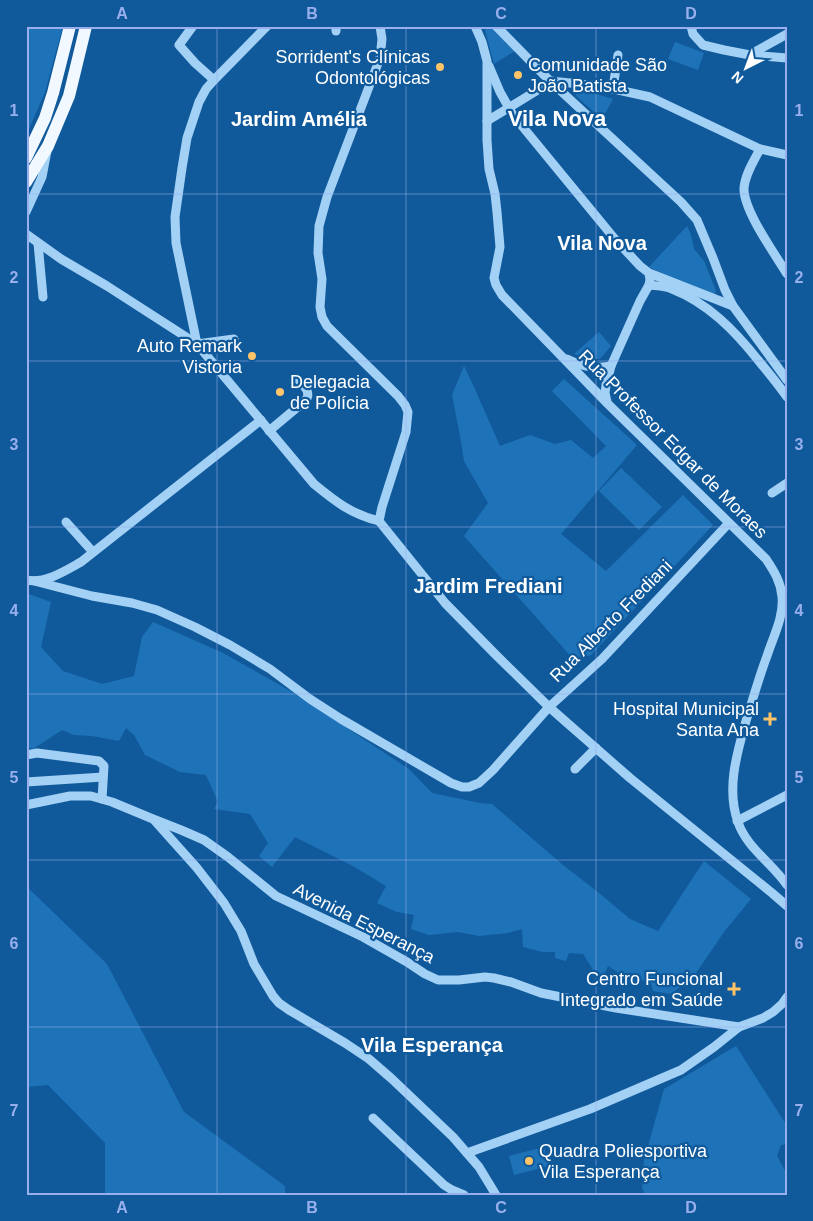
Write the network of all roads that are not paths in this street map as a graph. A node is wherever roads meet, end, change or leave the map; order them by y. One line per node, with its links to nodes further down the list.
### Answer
1 (70, 26): 22 (main road)
2 (86, 26): 19 (main road)
3 (193, 26): 14 (street)
4 (267, 26): 14 (street)
5 (380, 26): 44 (street)
6 (475, 26): 13 (street, Rua Professor Edgar de Moraes)
7 (496, 26): 15 (street)
8 (691, 26): 10 (street)
9 (787, 34): 10 (street)
10 (750, 54): 12 (street)
11 (618, 56): 16 (street)
12 (787, 58)
13 (486, 61): 17 (street); 18 (street, Rua Professor Edgar de Moraes)
14 (214, 80): 33 (street)
15 (550, 81): 16 (street); 17 (street); 31 (street)
16 (613, 88): 20 (street)
17 (508, 108): 18 (street); 27 (street)
18 (487, 121): 34 (street, Rua Professor Edgar de Moraes)
19 (48, 146): 23 (main road); 24 (street)
20 (760, 149): 21 (street); 28 (street)
21 (787, 155)
22 (26, 158)
23 (26, 182)
24 (26, 212)
25 (26, 234): 26 (street)
26 (38, 243): 30 (street); 33 (street)
27 (649, 273): 29 (street); 31 (street)
28 (787, 274)
29 (649, 285): 35 (street); 37 (street)
30 (43, 297)
31 (733, 306): 37 (street)
32 (234, 339): 33 (street)
33 (197, 344): 40 (street)
34 (561, 355): 35 (street); 39 (street, Rua Professor Edgar de Moraes)
35 (611, 366): 39 (street)
36 (297, 378): 41 (street)
37 (784, 383): 38 (street)
38 (787, 397)
39 (608, 404): 46 (street, Rua Professor Edgar de Moraes)
40 (261, 420): 41 (street); 47 (street)
41 (270, 431): 44 (street)
42 (787, 483): 43 (street)
43 (772, 493)
44 (379, 521): 50 (street, Rua Alberto Frediani)
45 (66, 522): 47 (street)
46 (728, 524): 49 (street, Rua Professor Edgar de Moraes); 50 (street, Rua Alberto Frediani)
47 (94, 552): 48 (street)
48 (30, 580): 50 (street)
49 (784, 615): 60 (street, Rua Professor Edgar de Moraes)
50 (549, 707): 51 (street)
51 (596, 748): 53 (street); 62 (street)
52 (26, 755): 54 (street)
53 (575, 769)
54 (103, 777): 55 (street); 57 (street)
55 (26, 782)
56 (787, 795): 60 (street)
57 (102, 799): 58 (street, Avenida Esperança); 59 (street, Avenida Esperança)
58 (26, 805)
59 (153, 819): 64 (street, Avenida Esperança); 66 (street)
60 (737, 821): 61 (street, Rua Professor Edgar de Moraes)
61 (787, 885)
62 (787, 906)
63 (787, 997): 64 (street)
64 (739, 1027): 66 (street)
65 (373, 1118): 67 (street)
66 (467, 1153): 68 (street)
67 (464, 1195)
68 (496, 1195)

